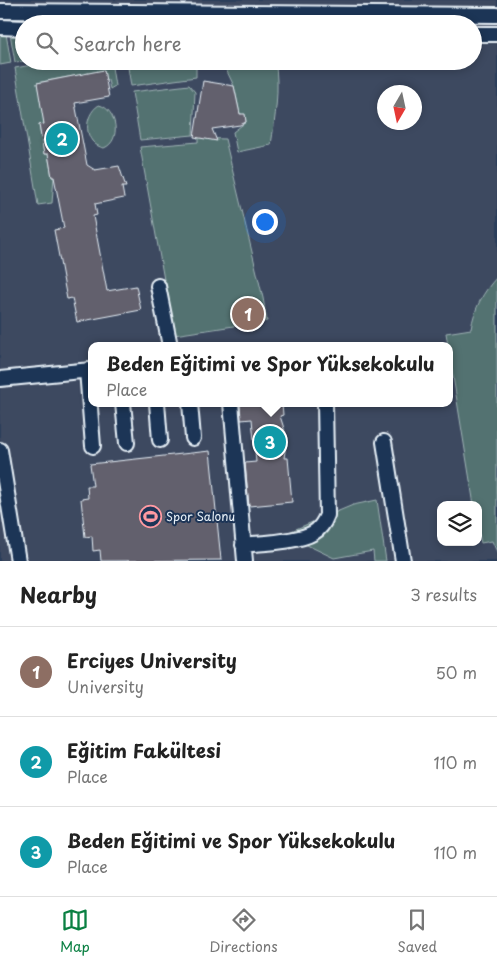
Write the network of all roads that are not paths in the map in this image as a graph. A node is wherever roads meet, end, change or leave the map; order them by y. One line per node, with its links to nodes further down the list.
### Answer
1 (0, 11): 2 (street)
2 (497, 15)
3 (1, 28): 4 (street)
4 (15, 28)
5 (482, 34): 6 (street)
6 (497, 34)
7 (158, 286): 8 (street)
8 (169, 342)
9 (88, 370): 10 (street)
10 (0, 379)
11 (91, 407): 21 (street)
12 (123, 407): 20 (street)
13 (157, 407): 18 (street)
14 (190, 407): 17 (street)
15 (231, 407): 23 (street)
16 (324, 407): 23 (street)
17 (193, 438)
18 (160, 440)
19 (384, 442): 26 (street)
20 (126, 443)
21 (93, 446)
22 (0, 450): 24 (street)
23 (243, 545): 25 (street)
24 (18, 561)
25 (245, 561)
26 (402, 561)

